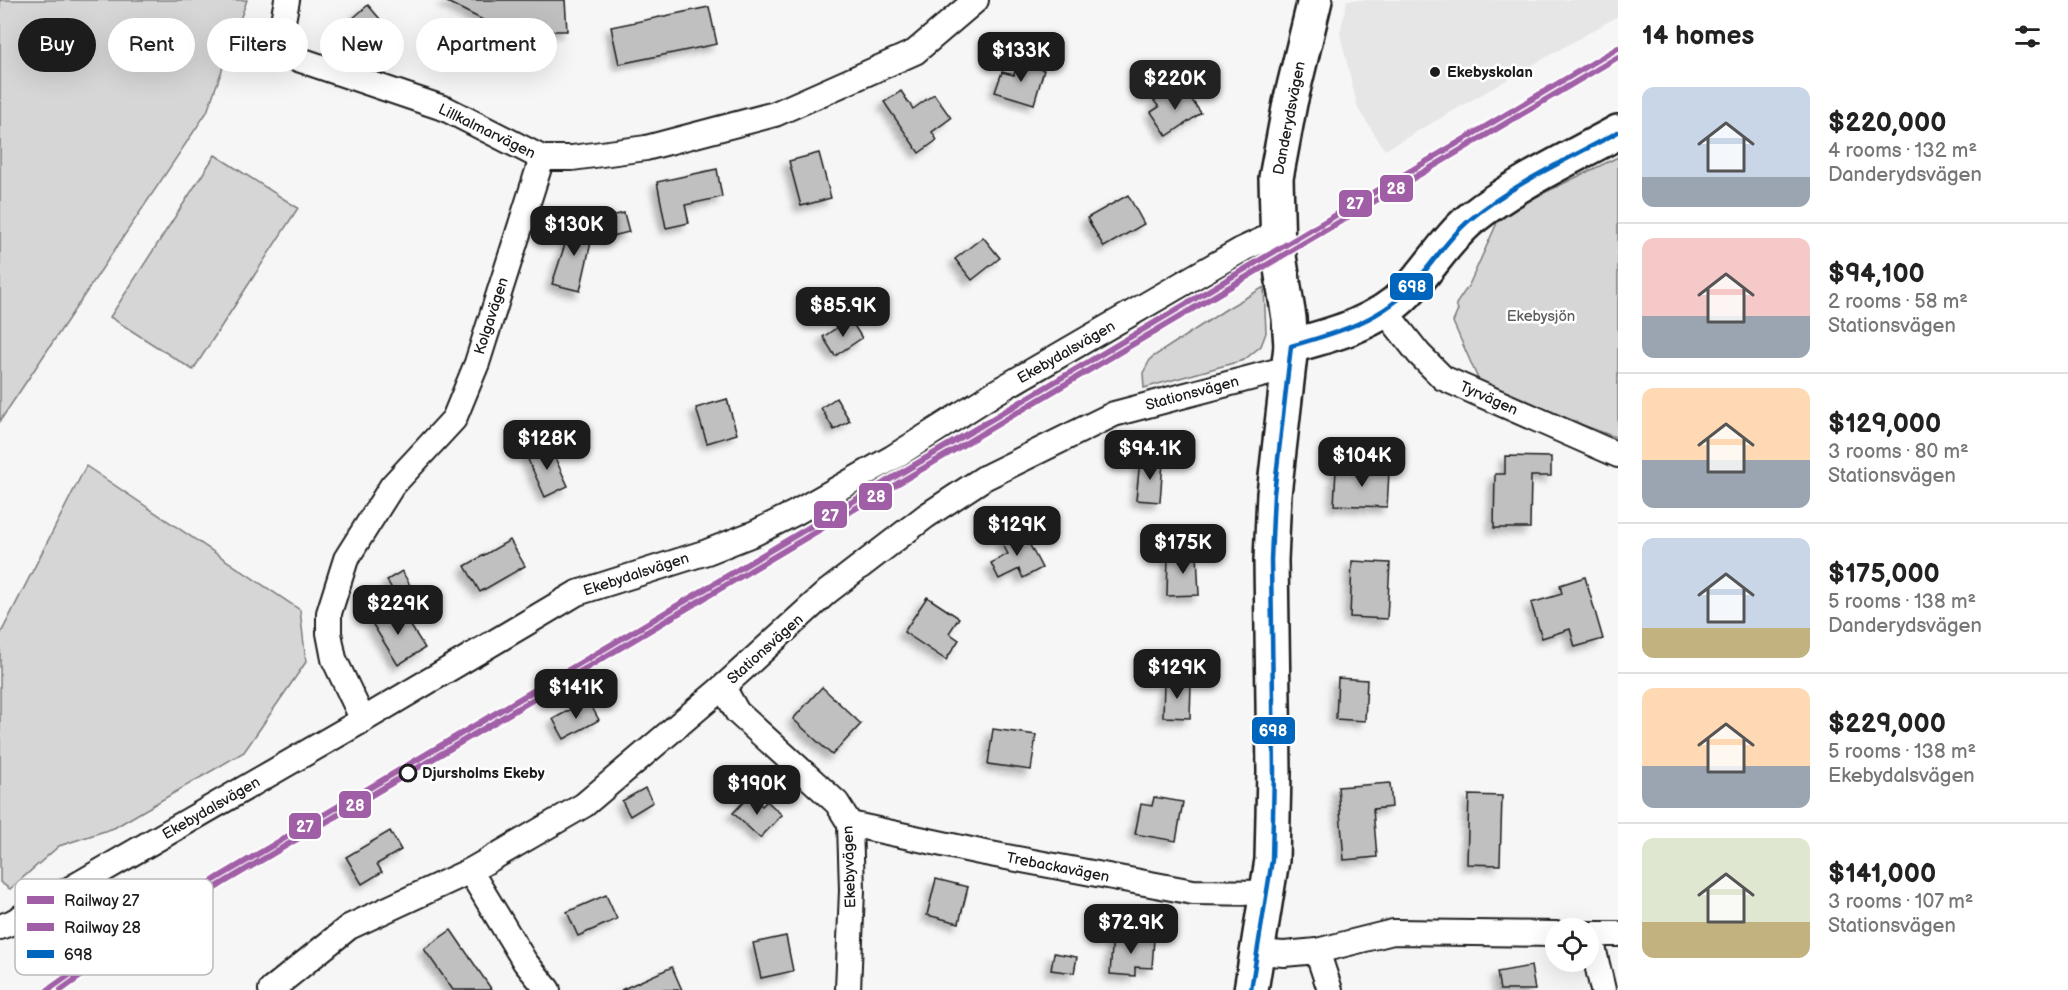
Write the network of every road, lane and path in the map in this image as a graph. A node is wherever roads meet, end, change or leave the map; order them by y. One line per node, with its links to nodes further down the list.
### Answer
1 (287, 0): 5 (street, Lillkalmarvägen)
2 (976, 0): 5 (street)
3 (1315, 0): 6 (street, Danderydsvägen)
4 (1618, 132): 7 (street)
5 (542, 158): 11 (street, Kolgavägen)
6 (1278, 233): 8 (street, Danderydsvägen); 11 (street, Ekebydalsvägen)
7 (1384, 310): 8 (street); 9 (street, Tyrvägen)
8 (1289, 357): 10 (street, Stationsvägen); 15 (street, Danderydsvägen)
9 (1618, 455)
10 (723, 687): 12 (street, Ekebyvägen); 13 (street, Stationsvägen)
11 (363, 720): 14 (street, Ekebydalsvägen)
12 (850, 824): 15 (street, Trebackavägen); 26 (street, Ekebyvägen)
13 (470, 871): 24 (street, Stationsvägen); 25 (street)
14 (88, 879)
15 (1267, 893): 22 (street, Danderydsvägen)
16 (15, 921): 17 (street, Ekebydalsvägen)
17 (0, 927)
18 (1618, 933): 20 (street)
19 (1545, 934): 21 (street)
20 (1599, 934)
21 (1317, 951): 22 (street); 28 (street)
22 (1257, 952): 27 (street, Danderydsvägen)
23 (1598, 972): 29 (street)
24 (272, 990)
25 (548, 990)
26 (848, 990)
27 (1251, 990)
28 (1330, 990)
29 (1603, 990)

